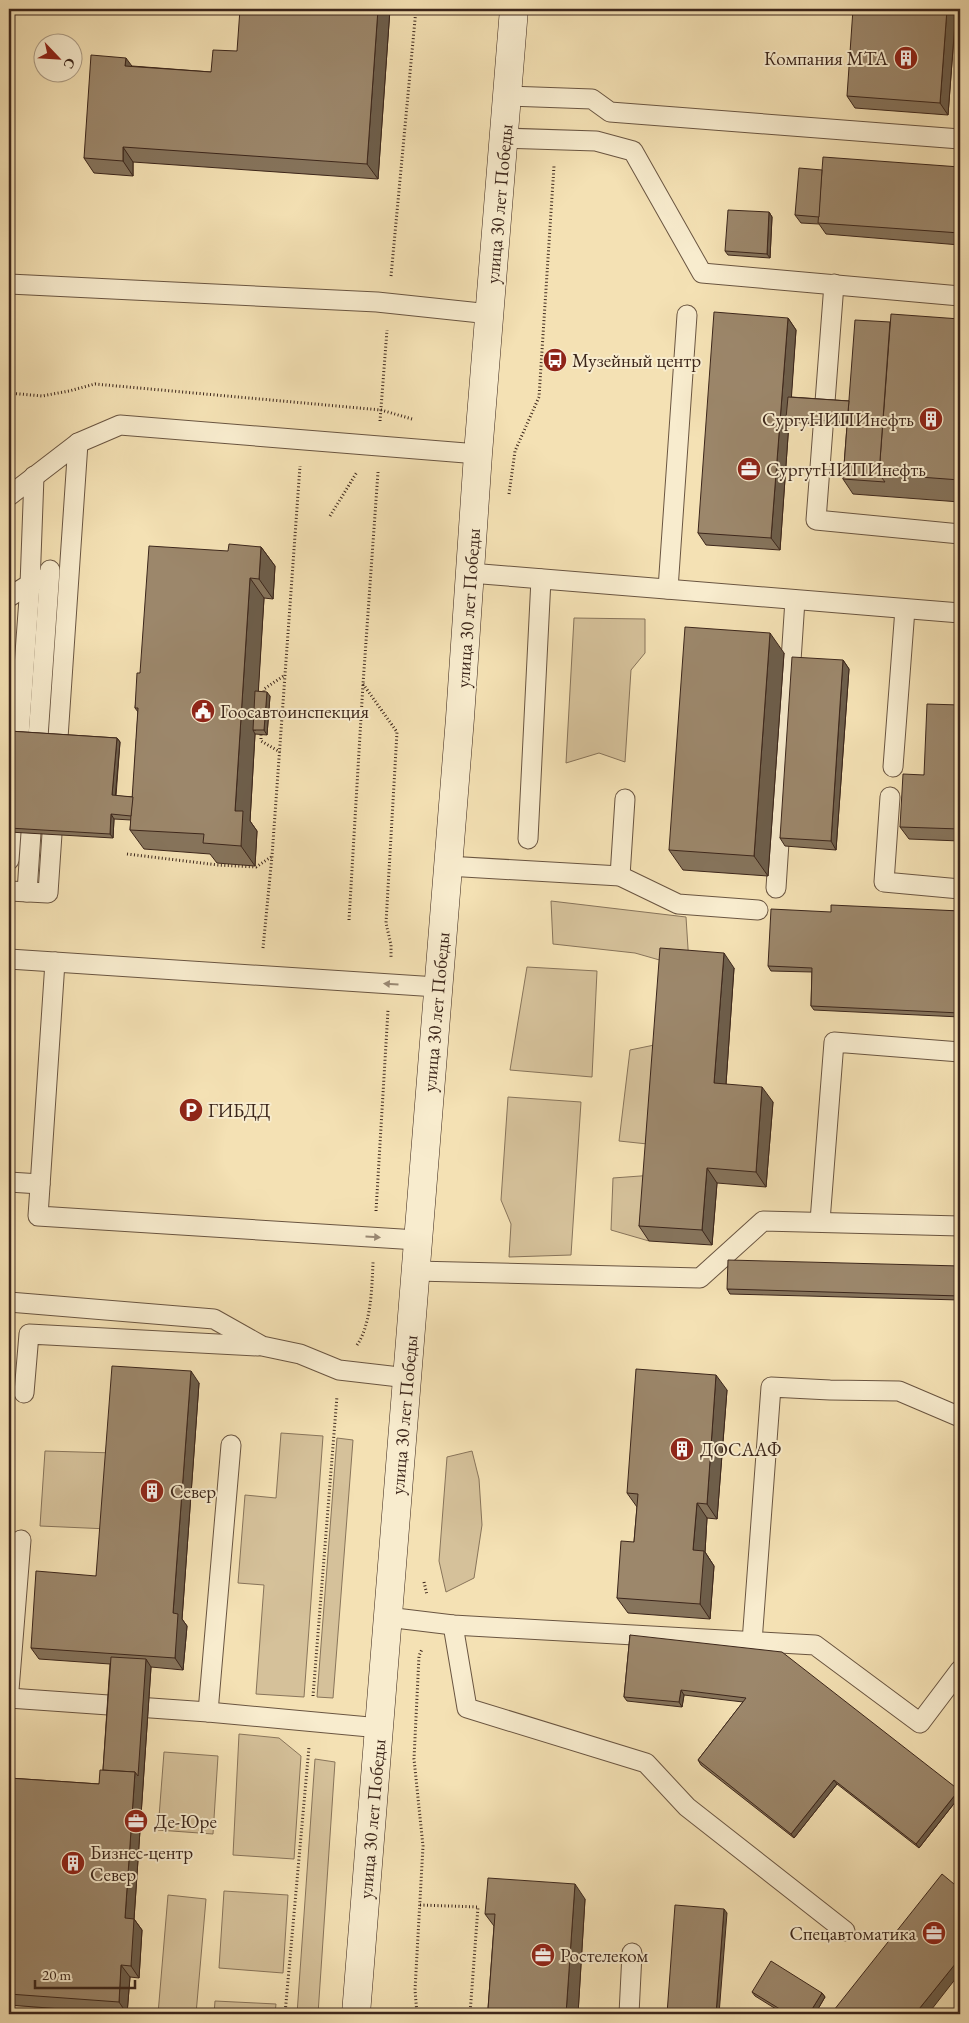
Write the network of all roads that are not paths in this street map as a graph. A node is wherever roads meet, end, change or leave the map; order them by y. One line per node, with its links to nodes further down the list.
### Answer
1 (514, 9): 2 (main road, улица 30 лет Победы)
2 (508, 96): 3 (main road, улица 30 лет Победы); 4 (lane)
3 (504, 138): 6 (lane); 8 (main road, улица 30 лет Победы)
4 (960, 139)
5 (9, 284): 8 (lane)
6 (834, 284): 7 (lane); 14 (lane)
7 (960, 296)
8 (490, 314): 11 (main road, улица 30 лет Победы)
9 (687, 315): 20 (lane)
10 (78, 444): 11 (lane); 12 (lane); 15 (lane)
11 (478, 454): 17 (main road, улица 30 лет Победы)
12 (34, 476): 13 (lane); 19 (lane)
13 (9, 496)
14 (960, 534)
15 (70, 558): 16 (lane); 27 (lane)
16 (50, 570): 19 (lane); 26 (lane)
17 (470, 573): 18 (lane); 36 (main road, улица 30 лет Победы)
18 (542, 579): 20 (lane); 34 (lane)
19 (30, 585): 21 (lane); 25 (lane)
20 (668, 589): 22 (lane)
21 (9, 597)
22 (795, 600): 23 (lane); 38 (lane)
23 (905, 609): 24 (lane); 28 (lane)
24 (960, 613)
25 (19, 735)
26 (38, 737)
27 (58, 738)
28 (892, 768)
29 (890, 797): 39 (lane)
30 (625, 798): 37 (lane)
31 (11, 832): 35 (lane)
32 (31, 833): 40 (lane)
33 (52, 834): 40 (lane)
34 (528, 839)
35 (9, 860)
36 (447, 866): 37 (lane); 44 (main road, улица 30 лет Победы)
37 (620, 876): 41 (lane)
38 (776, 888)
39 (960, 889)
40 (18, 891)
41 (758, 910)
42 (9, 959): 43 (lane)
43 (55, 962): 44 (lane, one-way to 43); 47 (lane)
44 (437, 987): 50 (main road, улица 30 лет Победы)
45 (960, 1052): 48 (lane)
46 (9, 1182): 47 (lane)
47 (40, 1184): 50 (lane, one-way to 50)
48 (820, 1221): 49 (lane); 51 (lane)
49 (960, 1226)
50 (417, 1240): 51 (main road, улица 30 лет Победы)
51 (415, 1271): 54 (main road, улица 30 лет Победы)
52 (9, 1302): 53 (lane)
53 (262, 1346): 54 (lane); 55 (lane)
54 (408, 1378): 59 (main road, улица 30 лет Победы)
55 (24, 1393)
56 (960, 1418): 61 (lane)
57 (231, 1445): 65 (lane)
58 (20, 1540): 63 (lane)
59 (387, 1617): 60 (lane); 66 (main road, улица 30 лет Победы)
60 (453, 1625): 61 (lane); 67 (lane)
61 (752, 1642): 62 (lane)
62 (960, 1670)
63 (9, 1690)
64 (9, 1698): 65 (lane)
65 (208, 1712): 66 (lane)
66 (380, 1728): 69 (main road, улица 30 лет Победы)
67 (845, 1931)
68 (632, 1953): 70 (lane)
69 (356, 2014)
70 (629, 2014)

